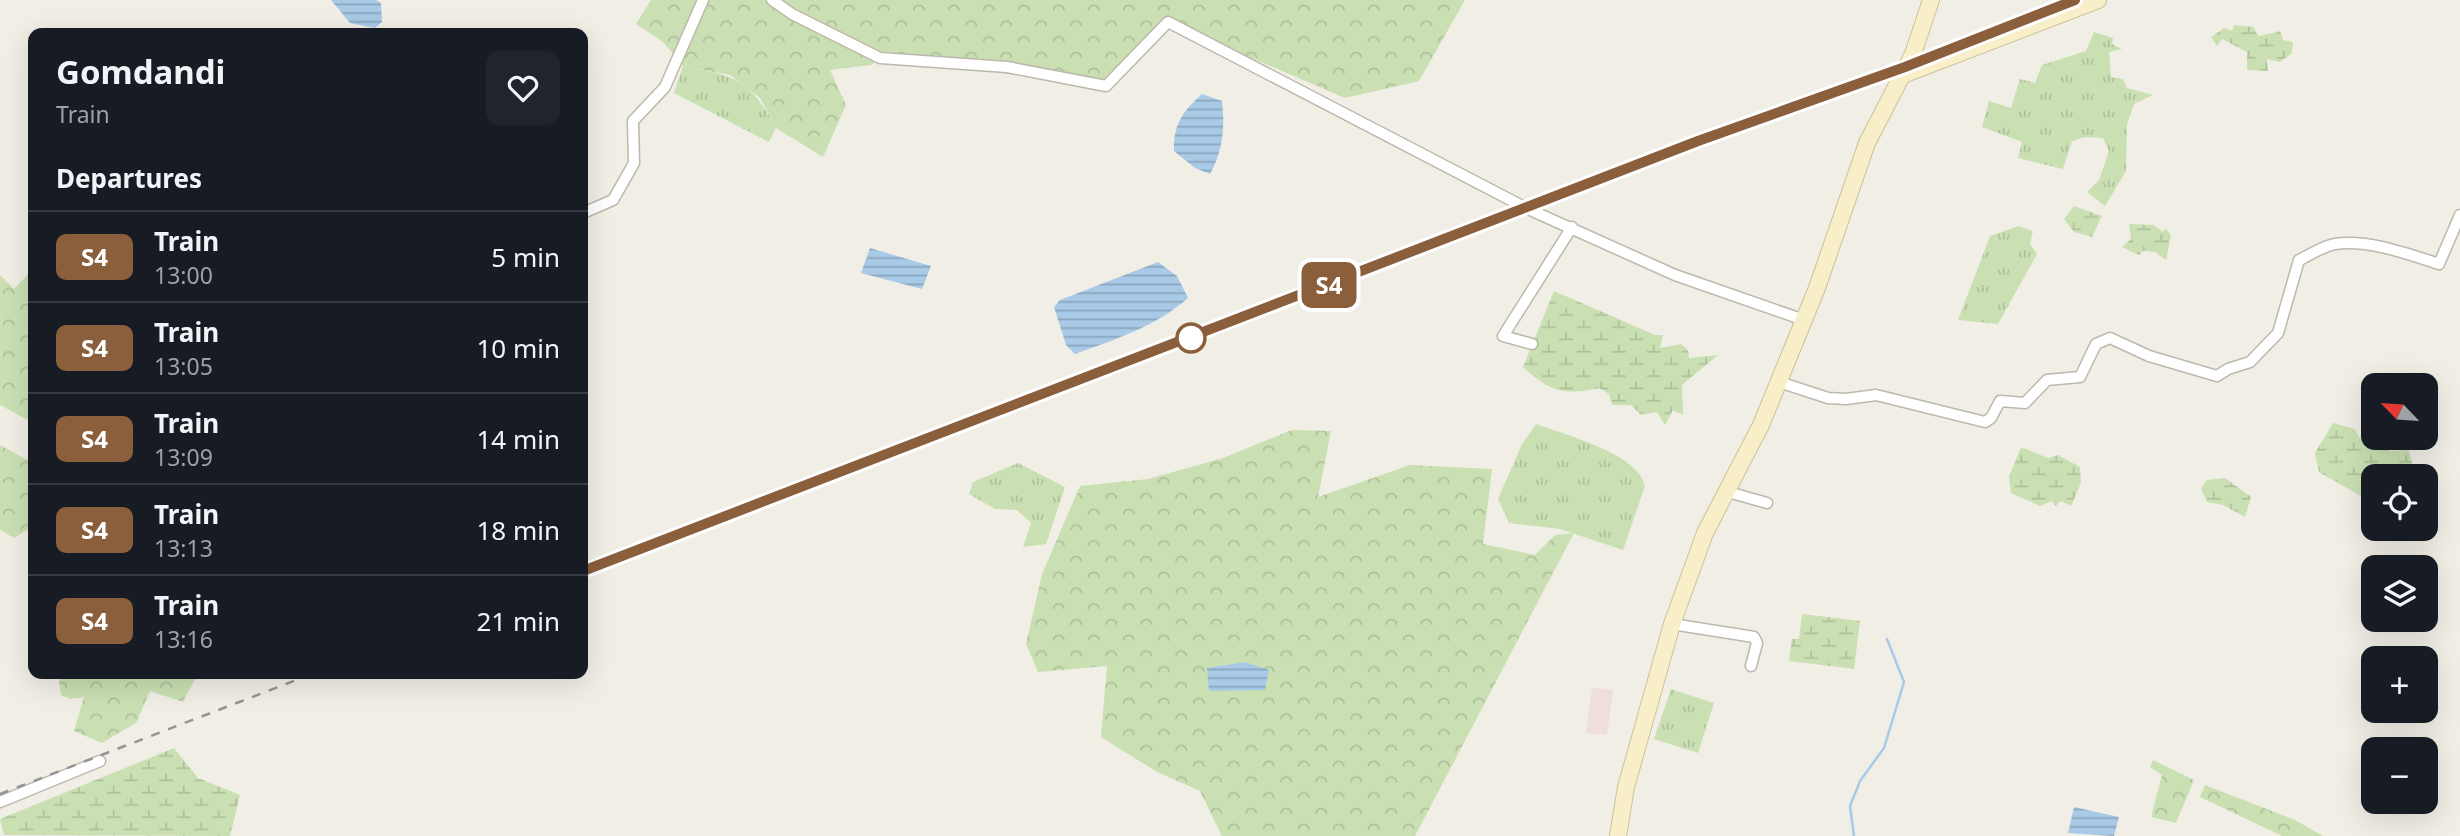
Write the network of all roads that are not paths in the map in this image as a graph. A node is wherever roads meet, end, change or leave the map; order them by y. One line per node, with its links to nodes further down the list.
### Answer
1 (703, 0): 6 (street)
2 (772, 0): 8 (street)
3 (1931, 0): 5 (main road)
4 (2098, 0): 5 (main road)
5 (1900, 76): 9 (main road)
6 (588, 212)
7 (2460, 215): 11 (street)
8 (1572, 227): 9 (street); 10 (street)
9 (1804, 320): 11 (main road)
10 (1532, 344)
11 (1779, 382): 12 (main road)
12 (1728, 492): 13 (street); 14 (main road)
13 (1767, 503)
14 (1672, 624): 15 (street); 18 (main road)
15 (1751, 666)
16 (100, 761): 17 (street)
17 (0, 802)
18 (1618, 836)

